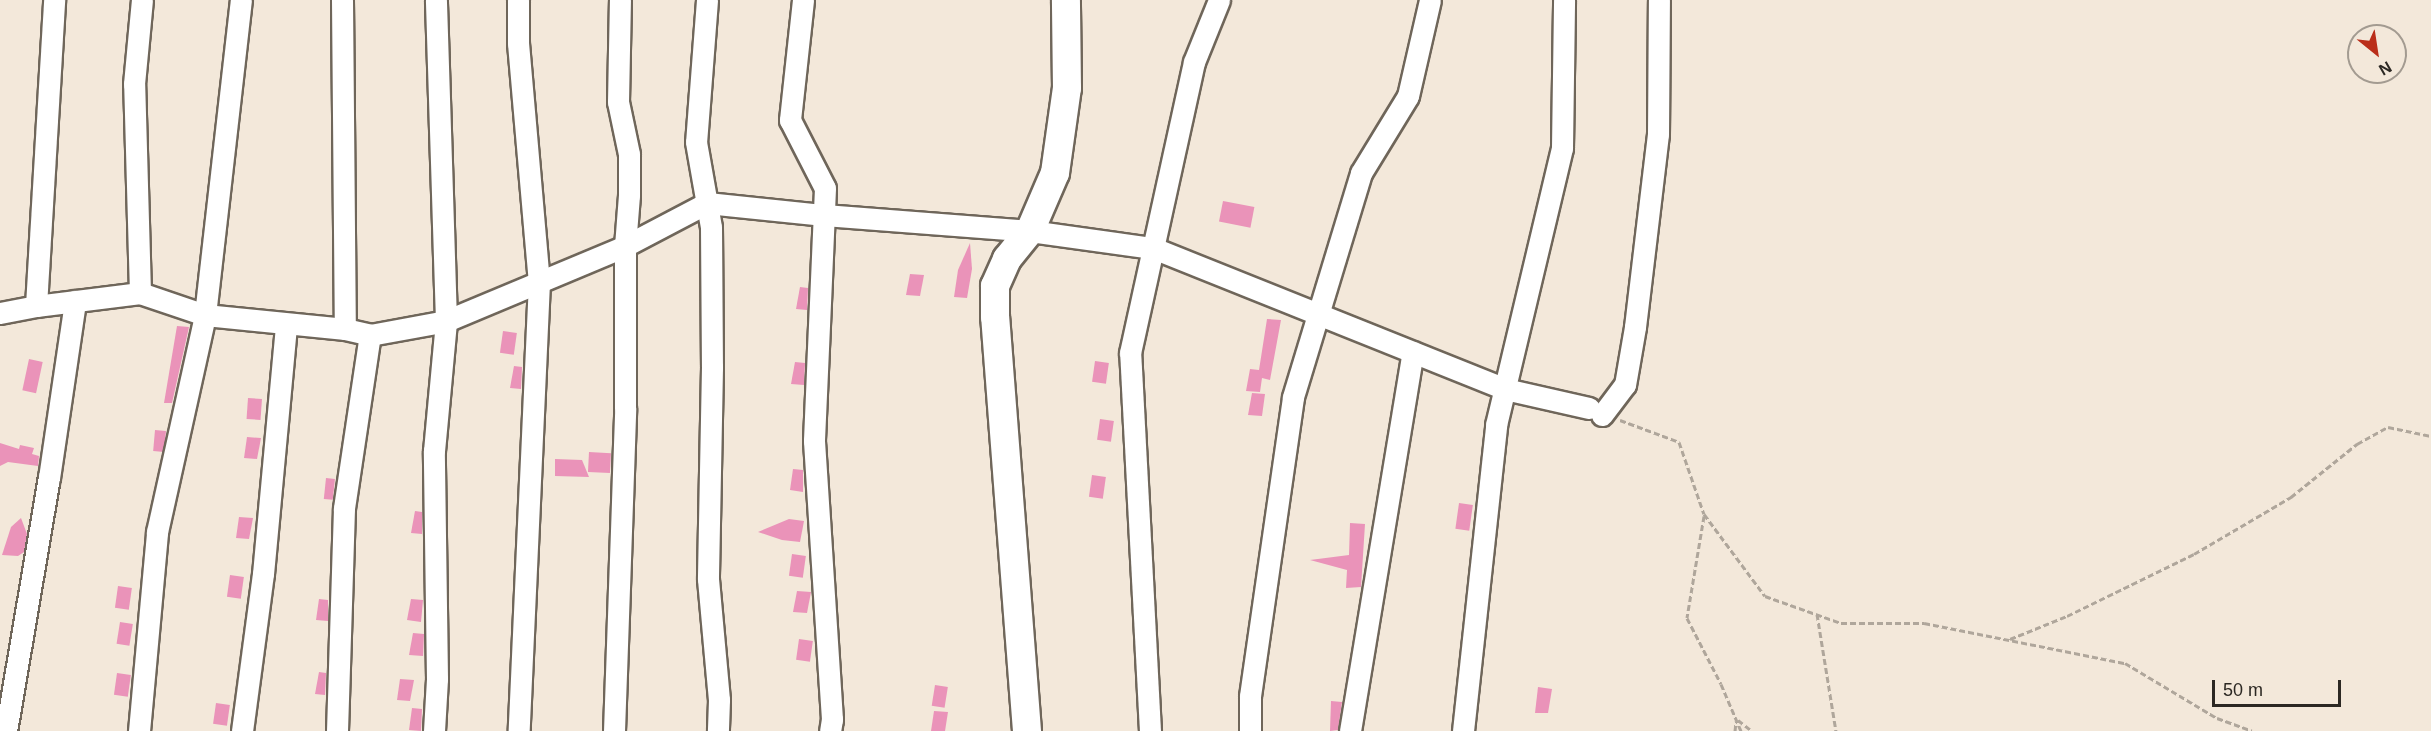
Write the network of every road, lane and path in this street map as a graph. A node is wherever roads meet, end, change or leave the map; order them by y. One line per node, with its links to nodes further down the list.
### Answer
1 (54, 0): 23 (street)
2 (142, 0): 21 (street)
3 (241, 0): 26 (street)
4 (342, 0): 29 (street)
5 (436, 0): 27 (street)
6 (518, 0): 20 (street)
7 (620, 0): 18 (street)
8 (706, 0): 15 (street)
9 (804, 0): 16 (street)
10 (1066, 0): 17 (street)
11 (1219, 0): 19 (street)
12 (1430, 0): 25 (street)
13 (1564, 0): 32 (street)
14 (1659, 0): 33 (street)
15 (706, 203): 16 (street); 18 (street); 46 (street)
16 (824, 215): 17 (street); 47 (street)
17 (1030, 231): 19 (street); 48 (street)
18 (625, 246): 20 (street); 45 (street)
19 (1153, 248): 25 (street); 49 (street)
20 (539, 282): 27 (street); 44 (street)
21 (140, 293): 22 (street); 26 (street)
22 (75, 301): 23 (street); 39 (street)
23 (36, 306): 24 (street)
24 (0, 313)
25 (1318, 314): 31 (street); 50 (street)
26 (205, 315): 28 (street); 40 (street)
27 (446, 321): 30 (street); 43 (street)
28 (286, 324): 29 (street); 41 (street)
29 (345, 329): 30 (street)
30 (370, 335): 42 (street)
31 (1413, 352): 32 (street); 51 (street)
32 (1505, 389): 33 (street); 52 (street)
33 (1598, 412): 35 (path)
34 (2431, 436): 37 (path)
35 (1704, 514): 36 (path); 38 (path)
36 (1817, 614): 37 (path); 56 (path)
37 (2008, 640): 57 (path)
38 (1736, 718): 53 (path); 54 (path); 55 (path)
39 (6, 731)
40 (139, 731)
41 (242, 731)
42 (337, 731)
43 (434, 731)
44 (519, 731)
45 (614, 731)
46 (718, 731)
47 (830, 731)
48 (1026, 731)
49 (1150, 731)
50 (1250, 731)
51 (1350, 731)
52 (1463, 731)
53 (1735, 731)
54 (1742, 731)
55 (1752, 731)
56 (1836, 731)
57 (2252, 731)

